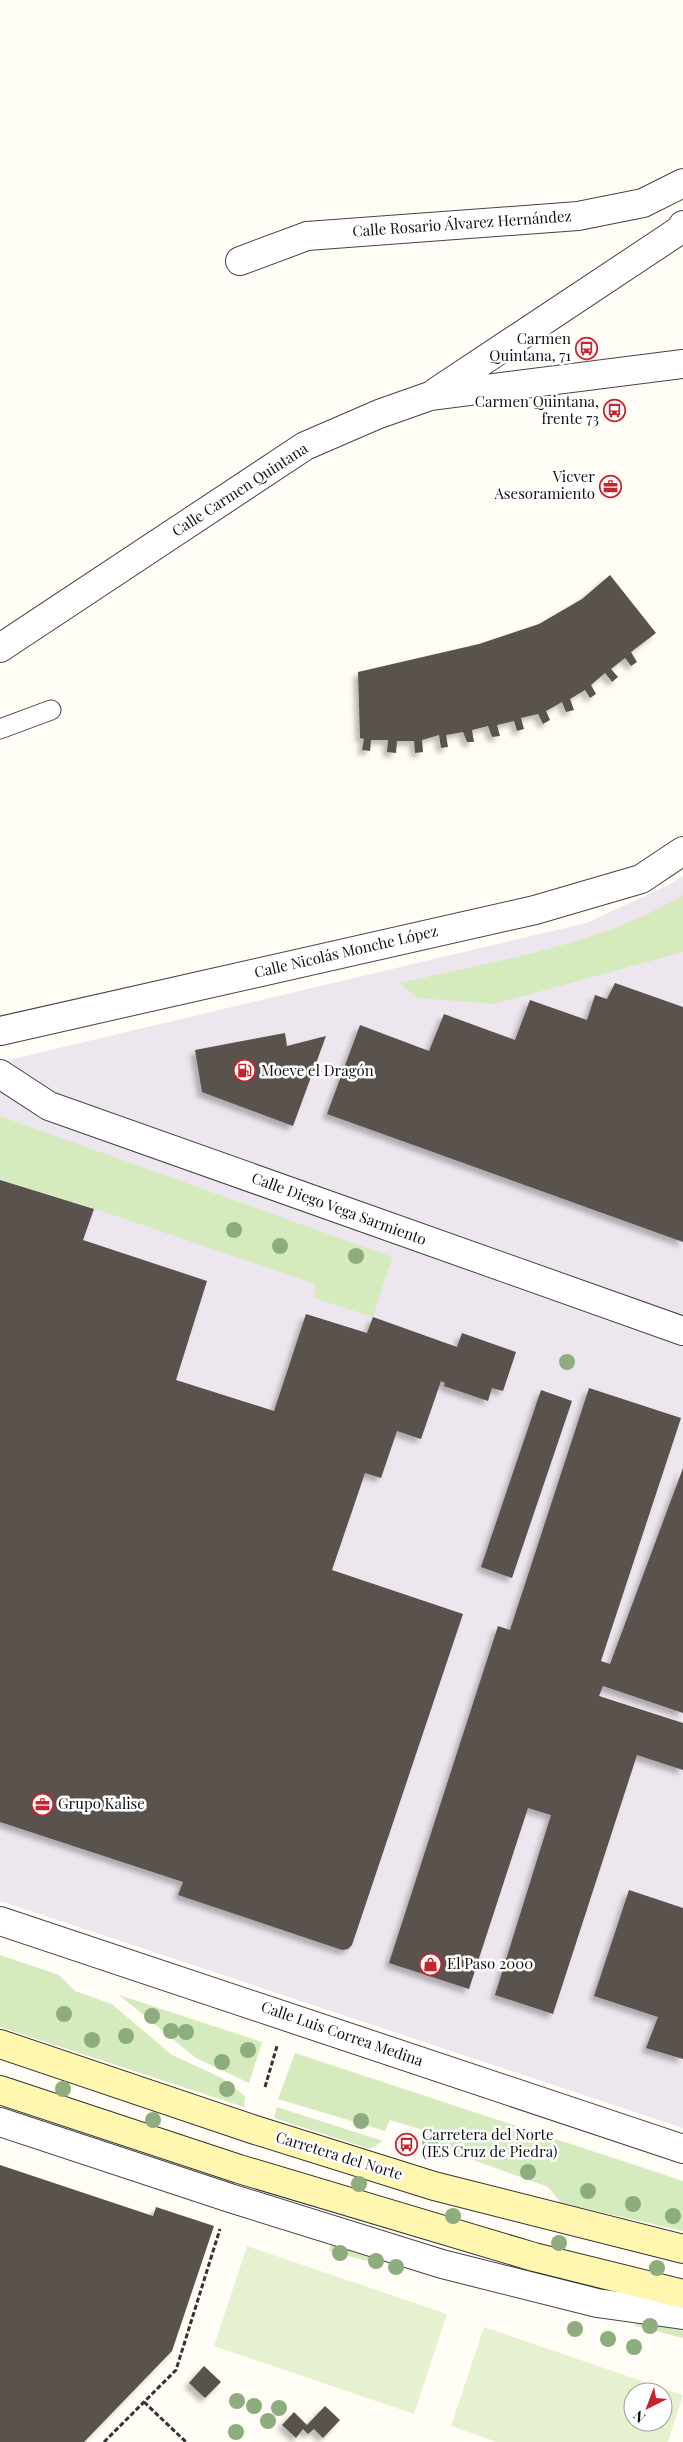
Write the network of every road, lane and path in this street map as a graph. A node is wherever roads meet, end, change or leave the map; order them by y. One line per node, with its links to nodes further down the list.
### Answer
1 (683, 183): 3 (street, Calle Rosario Álvarez Hernández)
2 (683, 225): 5 (street)
3 (240, 262)
4 (683, 364): 5 (street, Calle Carmen Quintana)
5 (430, 396): 6 (street, Calle Carmen Quintana)
6 (0, 648)
7 (51, 710): 8 (lane)
8 (0, 729)
9 (683, 851): 10 (street, Calle Nicolás Monche López)
10 (0, 1031)
11 (0, 1074): 12 (street, Calle Diego Vega Sarmiento)
12 (683, 1331)
13 (0, 1921): 19 (street, Calle Luis Correa Medina)
14 (0, 2044): 21 (street, Carretera del Norte)
15 (278, 2046): 16 (path)
16 (265, 2087)
17 (0, 2090): 22 (street)
18 (0, 2122): 20 (street)
19 (683, 2148)
20 (230, 2198): 23 (street); 24 (path)
21 (683, 2249)
22 (683, 2294)
23 (683, 2315)
24 (144, 2402): 25 (path); 26 (path)
25 (104, 2442)
26 (186, 2442)

